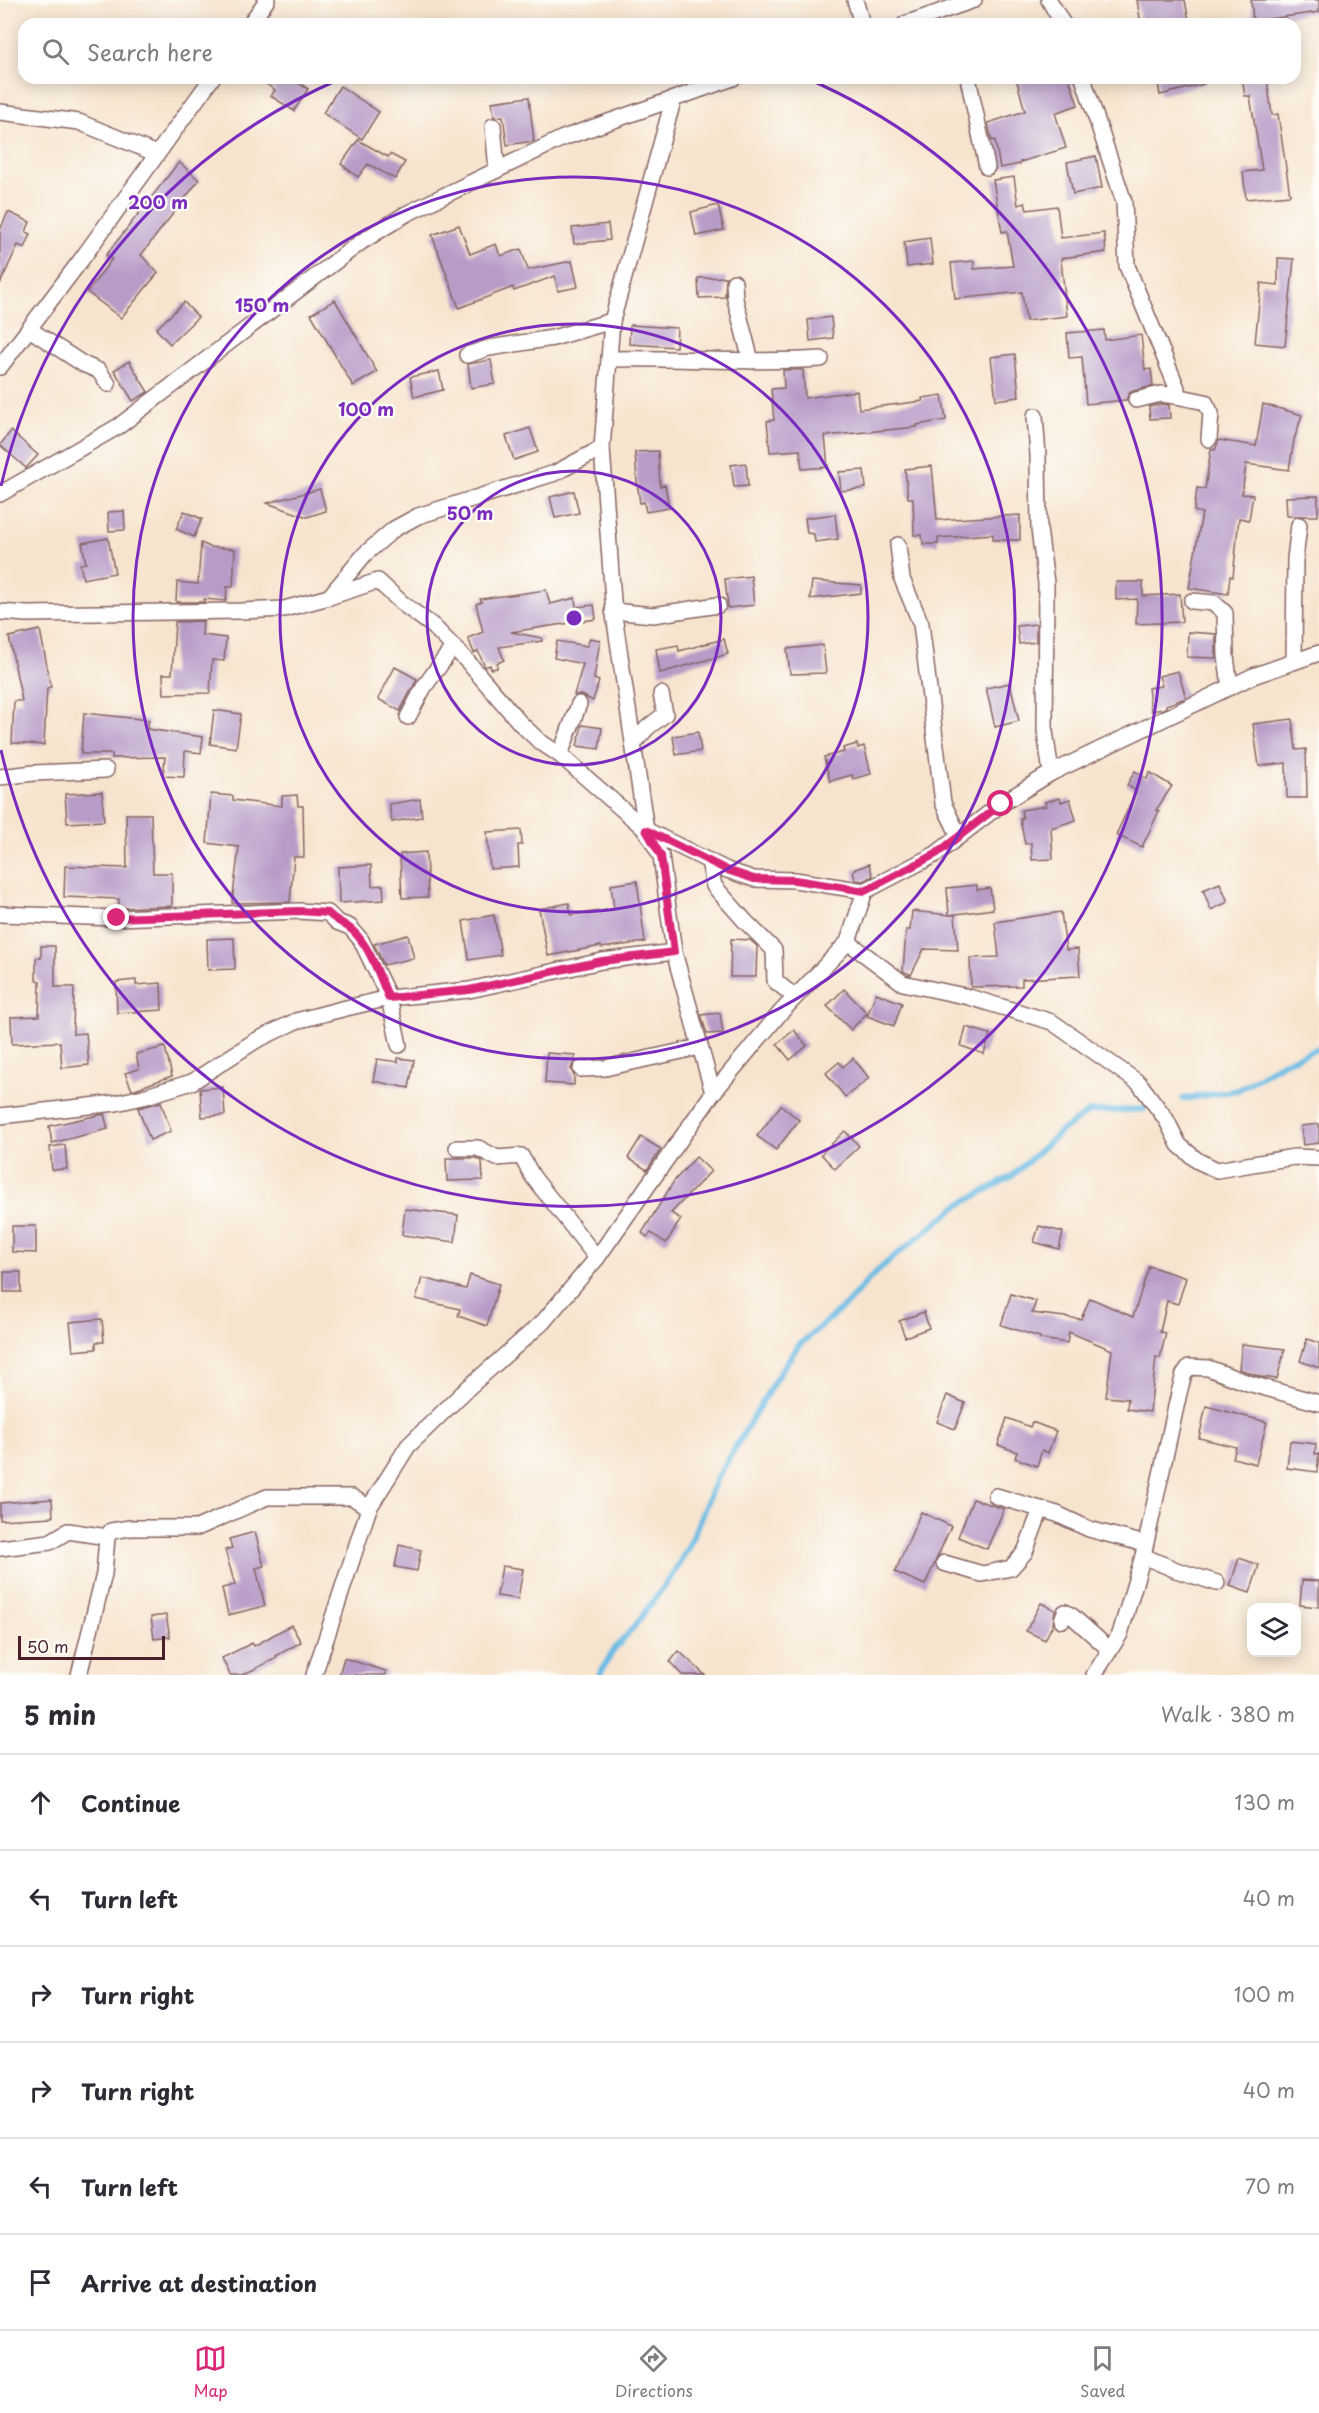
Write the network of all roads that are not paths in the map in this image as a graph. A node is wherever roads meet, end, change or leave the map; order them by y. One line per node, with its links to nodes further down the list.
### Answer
1 (267, 0): 6 (street)
2 (855, 0): 7 (street)
3 (974, 0): 5 (street)
4 (1049, 0): 8 (street)
5 (949, 17)
6 (254, 18)
7 (860, 18)
8 (1060, 18)
9 (208, 84): 16 (street)
10 (718, 84): 13 (street)
11 (969, 84): 17 (street)
12 (1085, 84): 28 (street)
13 (673, 101): 18 (street); 20 (street)
14 (0, 112): 16 (street)
15 (493, 126): 18 (street)
16 (157, 154): 21 (street)
17 (987, 167)
18 (497, 170): 33 (street)
19 (734, 282): 25 (street)
20 (612, 321): 22 (street); 23 (street)
21 (29, 329): 26 (street); 27 (street)
22 (467, 355)
23 (609, 358): 25 (street); 32 (street)
24 (821, 359): 25 (street)
25 (751, 361)
26 (0, 367)
27 (108, 384)
28 (1176, 396): 29 (street); 31 (street)
29 (1136, 400)
30 (1035, 416): 51 (street)
31 (1209, 439)
32 (603, 448): 36 (street); 39 (street)
33 (0, 494)
34 (1299, 525): 43 (street)
35 (898, 545): 54 (street)
36 (329, 597): 40 (street); 41 (street)
37 (1192, 601): 44 (street)
38 (718, 605): 39 (street)
39 (614, 611): 48 (street)
40 (0, 612)
41 (453, 647): 47 (street); 49 (street)
42 (1319, 653): 43 (street)
43 (1294, 661): 44 (street)
44 (1230, 687): 51 (street)
45 (661, 694): 48 (street)
46 (579, 704): 49 (street)
47 (408, 717)
48 (633, 744): 53 (street)
49 (560, 755): 53 (street)
50 (106, 770): 52 (street)
51 (1051, 773): 54 (street)
52 (0, 777)
53 (646, 830): 55 (street); 59 (street)
54 (959, 836): 56 (street)
55 (709, 861): 56 (street); 61 (street)
56 (865, 891): 58 (street)
57 (0, 914): 60 (street)
58 (848, 942): 61 (street); 68 (street)
59 (674, 952): 60 (street); 63 (street)
60 (389, 998): 62 (street); 66 (street)
61 (795, 998): 65 (street)
62 (399, 1045)
63 (700, 1047): 64 (street); 65 (street)
64 (581, 1069)
65 (713, 1093): 69 (street)
66 (0, 1116)
67 (457, 1148): 69 (street)
68 (1319, 1158)
69 (597, 1258): 72 (street)
70 (1319, 1403): 76 (street)
71 (996, 1496): 73 (street)
72 (369, 1508): 74 (street); 82 (street)
73 (1041, 1509): 76 (street); 77 (street)
74 (107, 1537): 75 (street); 81 (street)
75 (0, 1548)
76 (1144, 1550): 78 (street); 80 (street)
77 (944, 1563)
78 (1217, 1583)
79 (1062, 1620): 80 (street)
80 (1110, 1650): 83 (street)
81 (80, 1675)
82 (314, 1675)
83 (1094, 1675)

